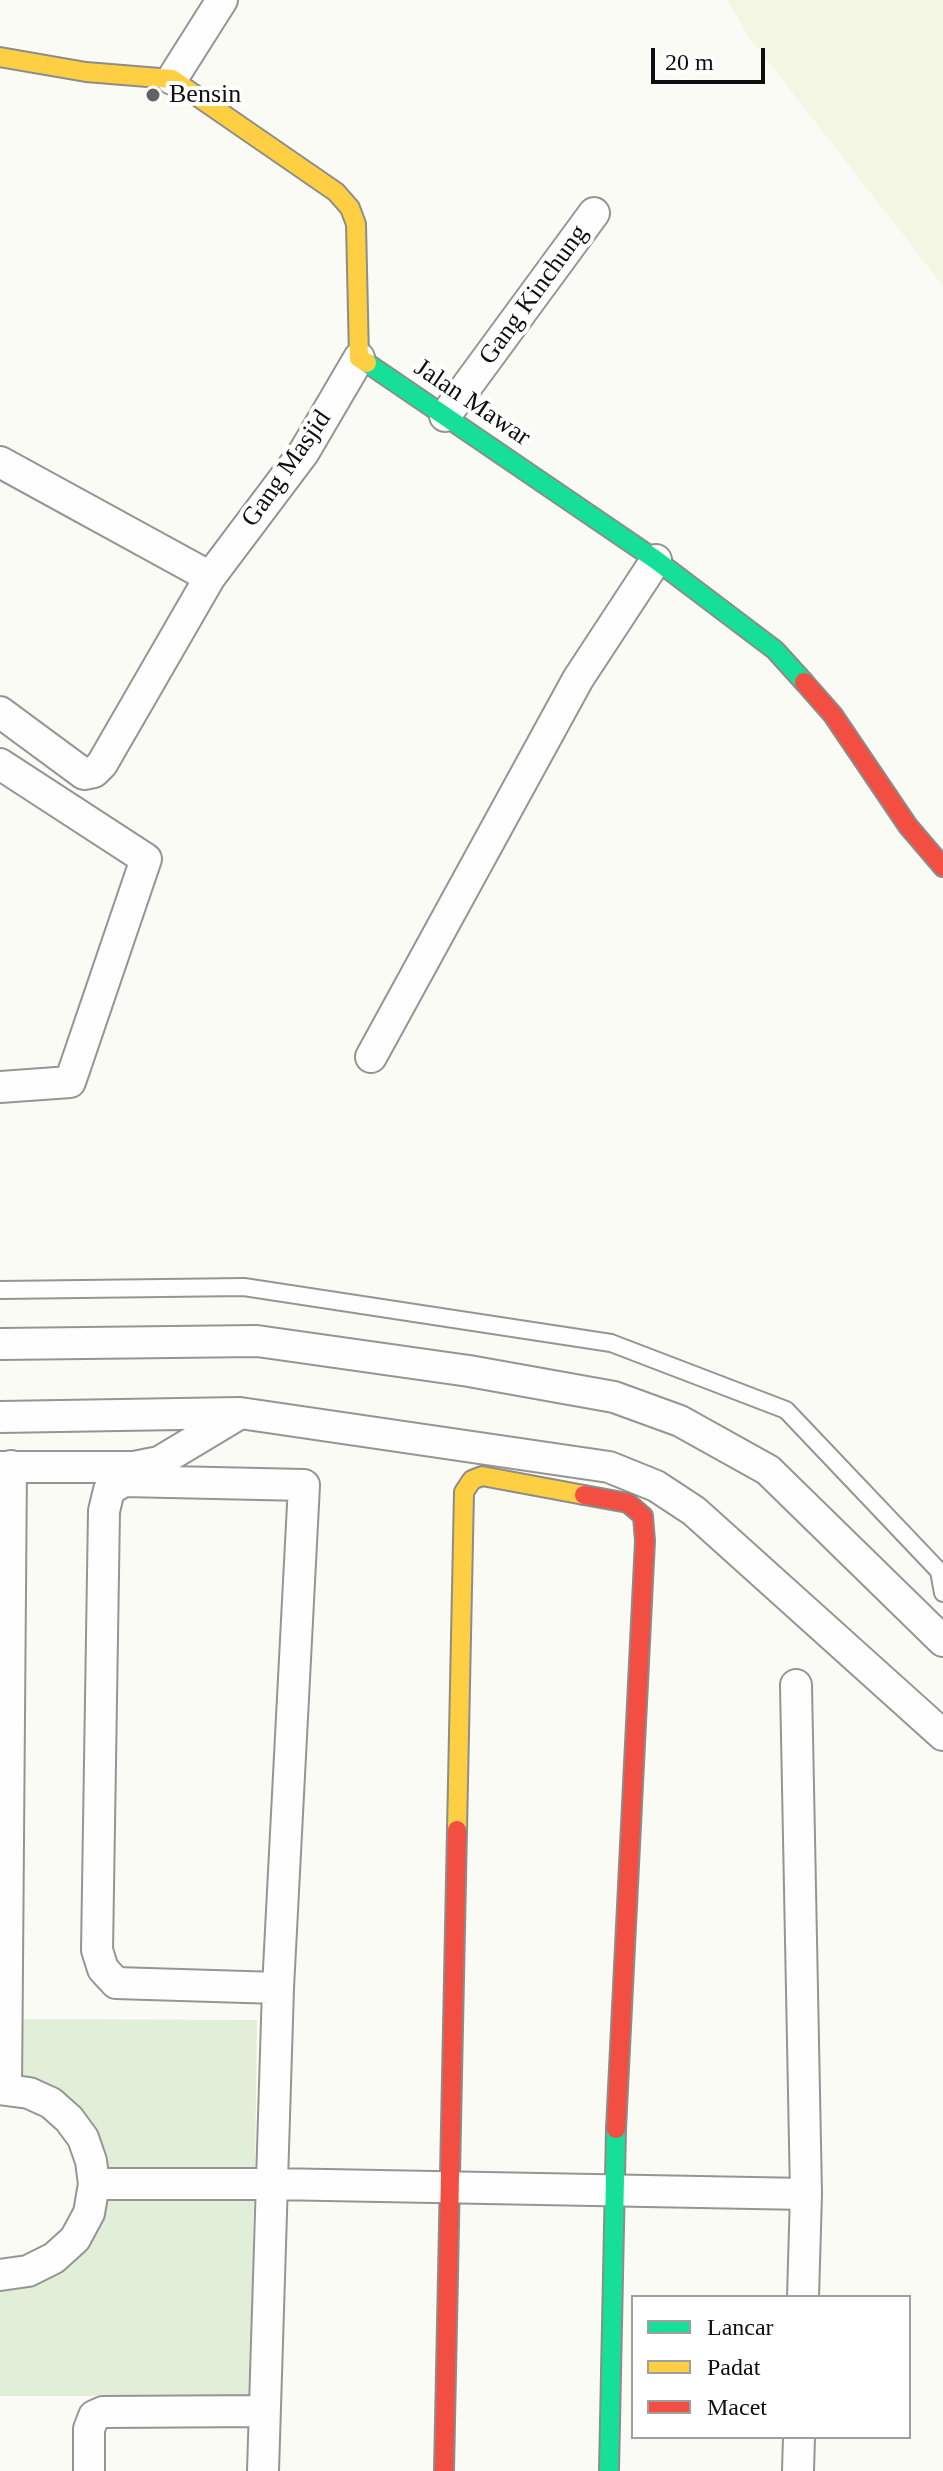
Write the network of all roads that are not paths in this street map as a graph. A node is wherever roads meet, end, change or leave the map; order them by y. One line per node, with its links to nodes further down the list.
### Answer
1 (222, 0): 3 (street)
2 (0, 57): 3 (street)
3 (172, 79): 5 (street)
4 (594, 213): 6 (street, Gang Kinchung)
5 (359, 358): 6 (street, Jalan Mawar); 9 (street, Gang Masjid)
6 (445, 416): 8 (street, Jalan Mawar)
7 (0, 462): 9 (street)
8 (656, 560): 12 (street, Jalan Mawar); 13 (street)
9 (210, 577): 10 (street, Gang Masjid)
10 (0, 712)
11 (0, 764): 14 (street)
12 (943, 867)
13 (371, 1057)
14 (0, 1087)
15 (0, 1290): 20 (lane)
16 (0, 1344): 21 (street)
17 (240, 1413): 18 (street); 19 (street); 23 (street)
18 (0, 1417)
19 (6, 1466): 25 (street)
20 (943, 1593)
21 (943, 1641)
22 (796, 1685): 30 (street)
23 (943, 1735)
24 (278, 1988): 24 (street); 27 (street)
25 (3, 2089): 26 (street)
26 (94, 2184): 27 (street); 31 (street)
27 (273, 2184): 28 (street); 33 (street)
28 (448, 2187): 29 (street); 29 (street); 37 (street)
29 (613, 2192): 30 (street); 38 (street)
30 (806, 2194): 32 (street)
31 (0, 2275)
32 (803, 2295)
33 (263, 2411): 35 (street); 36 (street)
34 (799, 2439): 39 (street)
35 (89, 2471)
36 (263, 2471)
37 (444, 2471)
38 (609, 2471)
39 (798, 2471)

